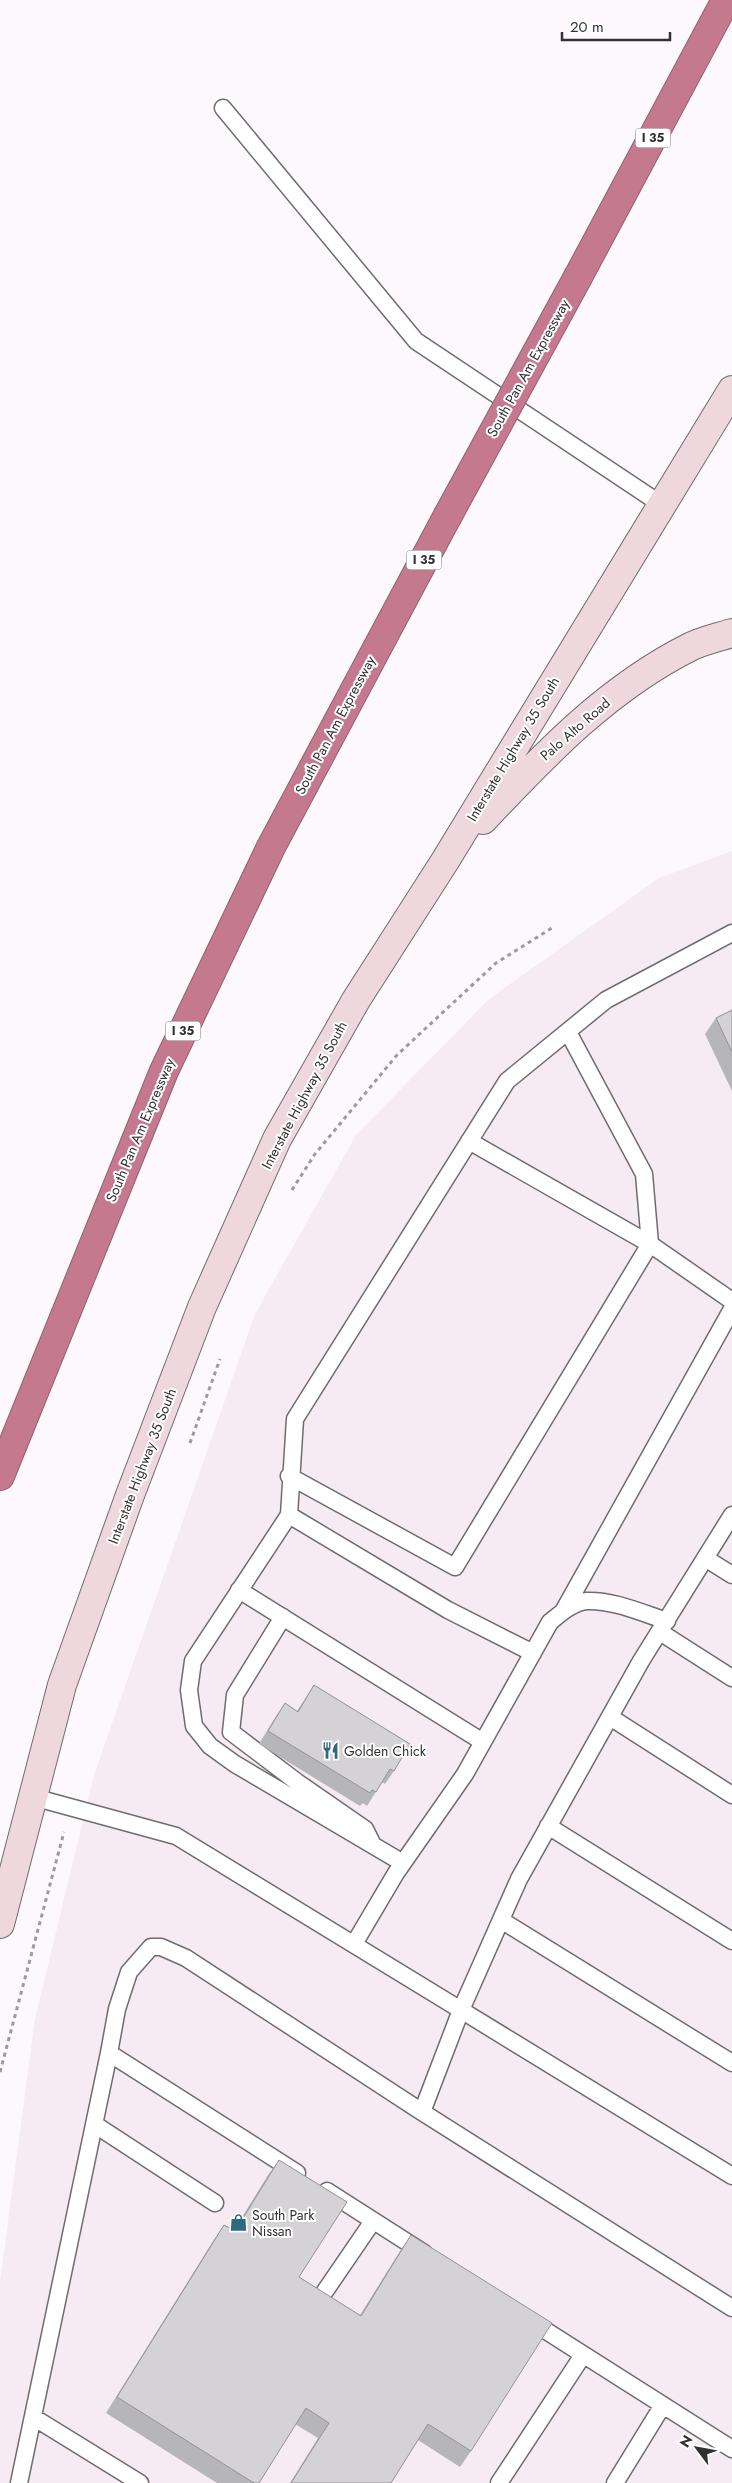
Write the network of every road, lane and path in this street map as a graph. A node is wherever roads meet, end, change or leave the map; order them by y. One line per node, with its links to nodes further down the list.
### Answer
1 (726, 0): 17 (highway, South Pan Am Expressway / I 35, bridge)
2 (223, 108): 4 (lane)
3 (732, 390): 4 (main road, Interstate Highway 35 South)
4 (662, 505): 6 (main road, Interstate Highway 35 South)
5 (732, 633): 6 (main road, Palo Alto Road)
6 (445, 861): 32 (main road, Interstate Highway 35 South)
7 (555, 926): 11 (path)
8 (732, 933): 9 (lane)
9 (568, 1032): 10 (lane); 12 (lane)
10 (469, 1141): 12 (lane); 18 (lane)
11 (292, 1192)
12 (650, 1244): 13 (lane); 18 (lane)
13 (732, 1301)
14 (732, 1309): 24 (lane)
15 (222, 1352): 16 (path)
16 (190, 1443)
17 (0, 1476)
18 (289, 1476): 19 (lane)
19 (288, 1515): 23 (lane); 27 (lane)
20 (732, 1515): 21 (lane)
21 (705, 1558): 22 (lane); 26 (lane)
22 (732, 1575)
23 (239, 1590): 25 (lane); 35 (lane)
24 (564, 1610): 26 (lane); 27 (lane)
25 (283, 1618): 30 (lane); 35 (lane)
26 (663, 1626): 28 (lane); 29 (lane)
27 (533, 1653): 30 (lane)
28 (732, 1678)
29 (610, 1717): 31 (lane); 34 (lane)
30 (483, 1742): 36 (lane)
31 (732, 1796)
32 (33, 1797): 33 (lane); 38 (main road, Interstate Highway 35 South)
33 (70, 1807): 40 (lane); 44 (path)
34 (548, 1826): 37 (lane); 39 (lane)
35 (373, 1846): 36 (lane)
36 (403, 1863): 40 (lane)
37 (501, 1920): 41 (lane); 43 (lane)
38 (0, 1924)
39 (732, 1941)
40 (354, 1944): 41 (lane)
41 (461, 2010): 45 (lane); 47 (lane)
42 (109, 2053): 45 (lane); 46 (lane); 49 (lane)
43 (732, 2063)
44 (0, 2072)
45 (422, 2112): 52 (lane)
46 (94, 2124): 48 (lane); 56 (lane)
47 (732, 2176)
48 (215, 2203)
49 (374, 2221): 50 (lane); 51 (lane)
50 (441, 2264)
51 (319, 2300)
52 (732, 2308)
53 (516, 2312): 54 (lane)
54 (583, 2355): 55 (lane); 60 (lane)
55 (663, 2405): 57 (lane); 61 (lane)
56 (33, 2417): 58 (lane); 59 (lane)
57 (732, 2448)
58 (19, 2483)
59 (140, 2483)
60 (499, 2483)
61 (615, 2483)

